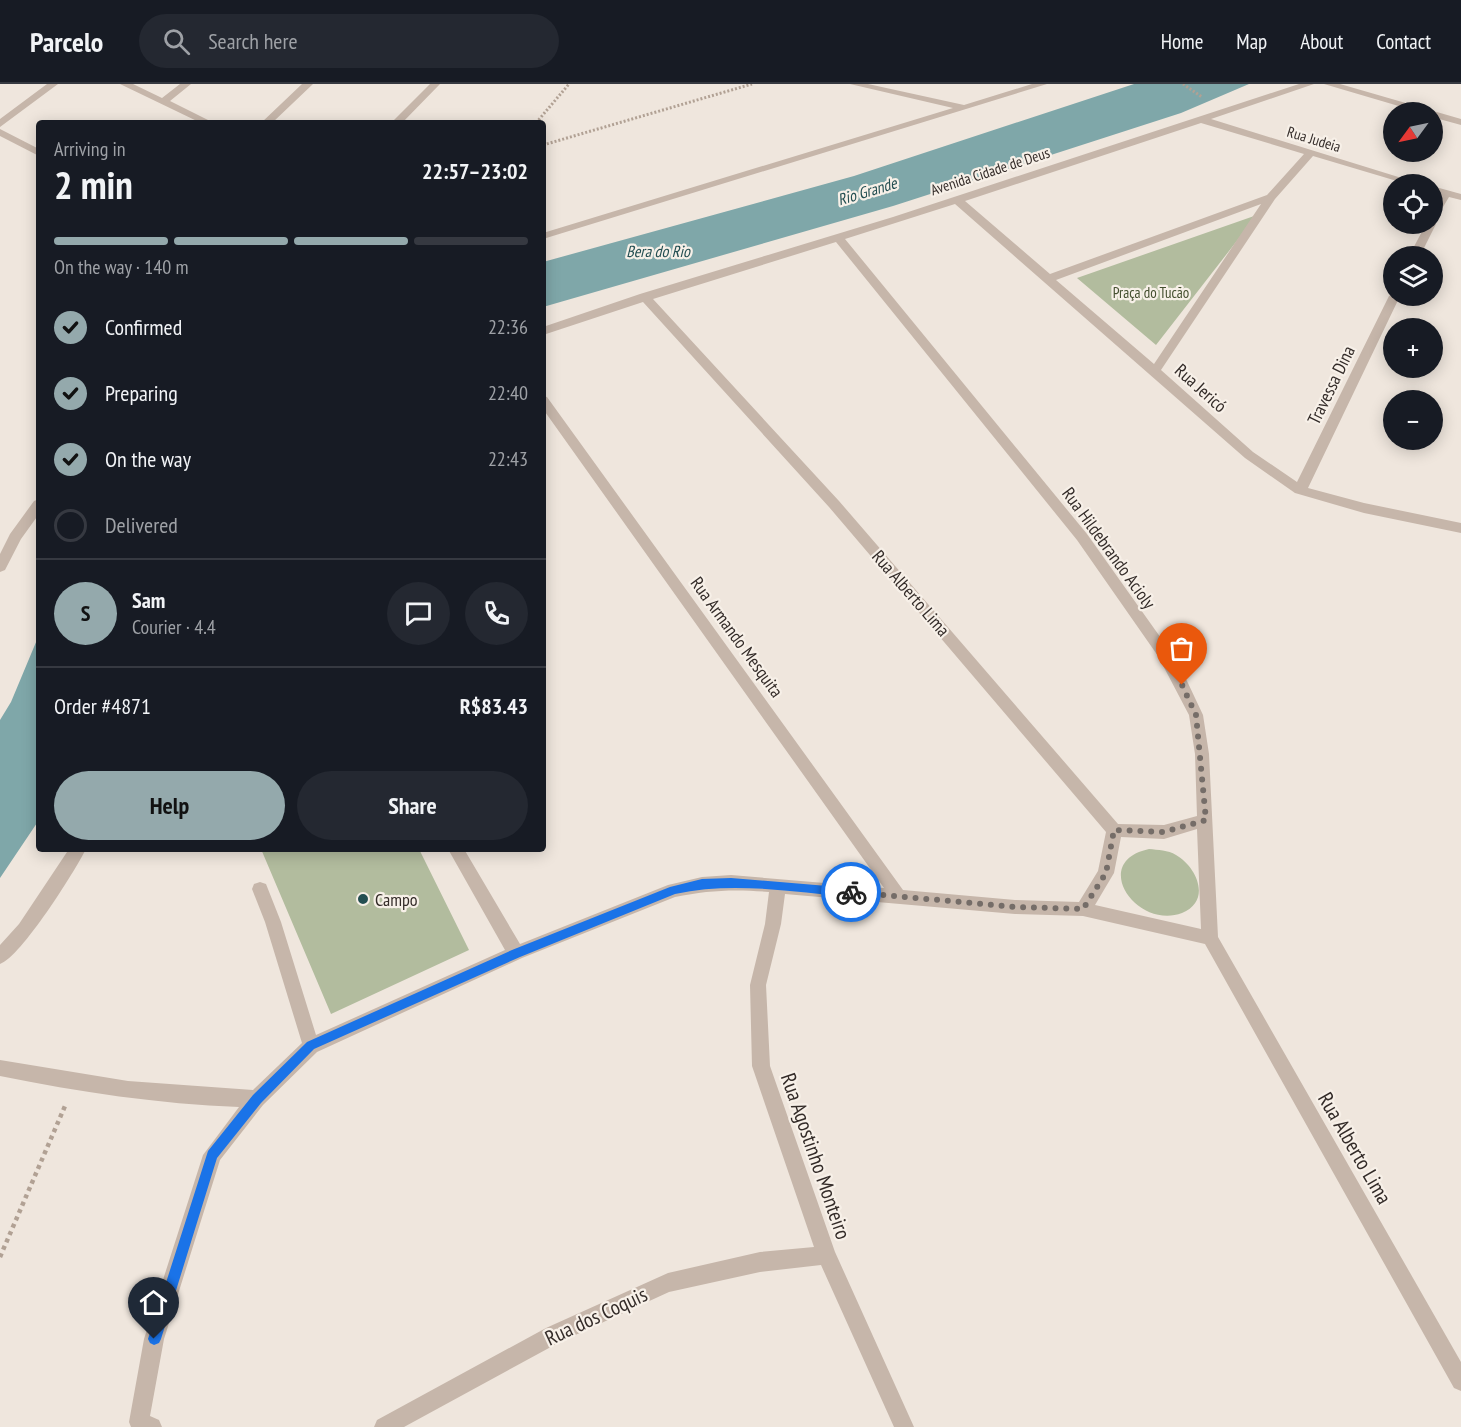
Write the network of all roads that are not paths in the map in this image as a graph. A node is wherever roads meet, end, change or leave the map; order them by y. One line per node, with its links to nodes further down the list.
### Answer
1 (53, 84): 21 (street)
2 (125, 84): 12 (street)
3 (186, 84): 12 (street)
4 (308, 84): 17 (street)
5 (435, 84): 18 (street)
6 (855, 84): 11 (street)
7 (908, 84): 11 (street)
8 (1042, 84): 14 (street)
9 (1309, 84): 19 (street, Avenida Cidade de Deus)
10 (1329, 84): 13 (street)
11 (909, 96): 14 (street)
12 (163, 102): 16 (street)
13 (1392, 102)
14 (964, 108): 32 (street)
15 (1443, 117): 20 (street)
16 (202, 120)
17 (269, 120)
18 (399, 120)
19 (1203, 120): 24 (street, Rua Judeia); 30 (street, Avenida Cidade de Deus)
20 (1461, 122)
21 (0, 124)
22 (0, 132): 23 (street)
23 (36, 151)
24 (1309, 153): 25 (street, Rua Judeia); 28 (street)
25 (1383, 174)
26 (1443, 192): 27 (street)
27 (1446, 193): 29 (street); 31 (street)
28 (1271, 197): 34 (street); 38 (street)
29 (1461, 197)
30 (956, 199): 33 (street, Avenida Cidade de Deus); 34 (street, Rua Jericó)
31 (1443, 199)
32 (546, 235)
33 (838, 238): 35 (street, Avenida Cidade de Deus); 44 (street, Rua Hildebrando Acioly)
34 (1048, 279): 38 (street, Rua Jericó)
35 (644, 296): 37 (street, Avenida Cidade de Deus); 45 (street, Rua Alberto Lima)
36 (1390, 306): 40 (street, Travessa Dina)
37 (546, 330)
38 (1155, 371): 40 (street, Rua Jericó)
39 (546, 404): 50 (street, Rua Armando Mesquita)
40 (1300, 490): 42 (street, Rua Jericó)
41 (36, 508): 43 (street)
42 (1461, 528)
43 (0, 567)
44 (1206, 820): 45 (street); 52 (street, Rua Hildebrando Acioly)
45 (1114, 830): 51 (street)
46 (76, 852): 54 (street)
47 (458, 852): 53 (street)
48 (778, 885): 50 (street); 53 (street); 58 (street, Rua Agostinho Monteiro)
49 (260, 889): 55 (street)
50 (899, 897): 51 (street)
51 (1083, 909): 52 (street)
52 (1210, 938): 59 (street, Rua Alberto Lima)
53 (516, 953): 55 (street)
54 (0, 957)
55 (310, 1046): 57 (street)
56 (0, 1068): 57 (street)
57 (257, 1099): 60 (street)
58 (826, 1255): 61 (street, Rua dos Coquis); 62 (street, Rua Agostinho Monteiro)
59 (1461, 1381)
60 (146, 1425)
61 (384, 1427)
62 (904, 1427)

